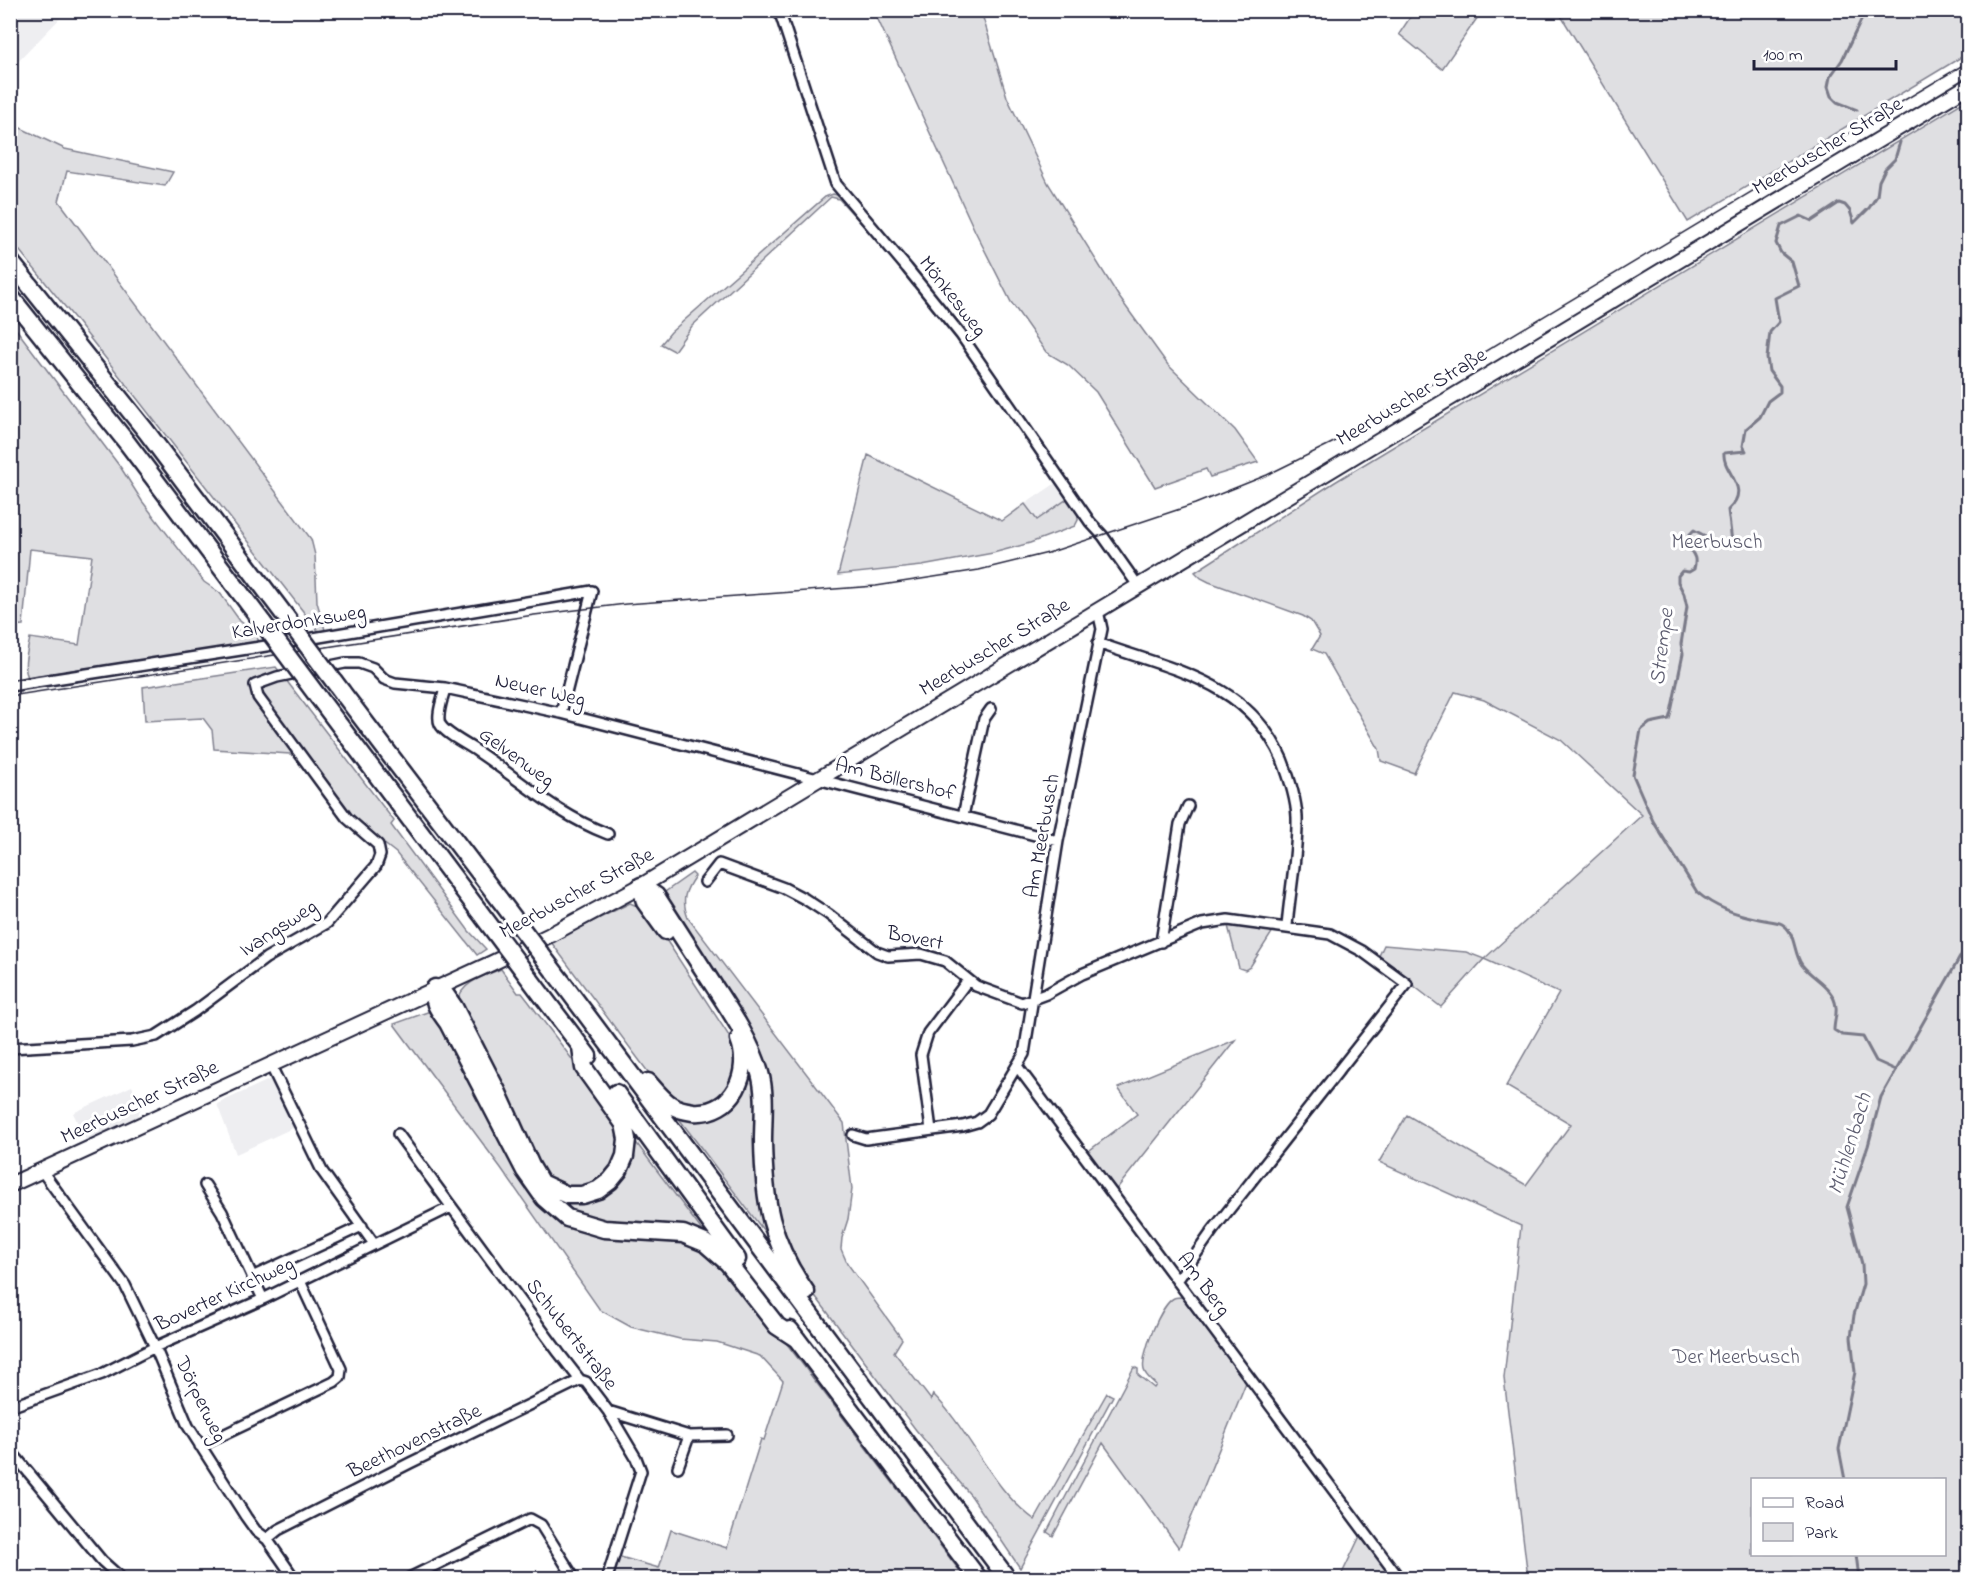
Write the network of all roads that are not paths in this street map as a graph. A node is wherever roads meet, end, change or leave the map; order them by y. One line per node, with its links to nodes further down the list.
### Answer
1 (779, 10): 5 (street, Mönkesweg)
2 (1968, 86): 5 (main road, Meerbuscher Straße)
3 (10, 261): 25 (highway, bridge)
4 (10, 296): 26 (highway, bridge)
5 (1138, 587): 6 (main road, Meerbuscher Straße)
6 (1098, 611): 7 (street, Am Meerbusch); 13 (main road, Meerbuscher Straße)
7 (1098, 643): 17 (street, Am Meerbusch); 20 (street)
8 (255, 685): 10 (street, Neuer Weg); 27 (street, Ivangsweg)
9 (10, 686): 12 (street, Kalverdonksweg)
10 (445, 688): 12 (street, Neuer Weg); 16 (street, Gelvenweg)
11 (991, 709): 15 (street, Am Böllershof)
12 (561, 713): 13 (street, Neuer Weg)
13 (819, 779): 15 (street, Am Böllershof); 19 (main road, Meerbuscher Straße)
14 (1188, 807): 21 (street)
15 (963, 816): 17 (street, Am Böllershof)
16 (608, 834)
17 (1058, 841): 24 (street, Am Meerbusch)
18 (705, 882): 22 (street, Bovert)
19 (641, 886): 23 (main road, Meerbuscher Straße); 25 (highway); 45 (highway)
20 (1287, 926): 21 (street); 41 (street)
21 (1161, 942): 24 (street)
22 (968, 980): 24 (street, Bovert); 30 (street)
23 (435, 988): 26 (highway); 28 (main road, Meerbuscher Straße); 43 (highway)
24 (1034, 999): 29 (street, Am Meerbusch)
25 (605, 1041): 45 (highway)
26 (581, 1047): 43 (highway)
27 (10, 1048)
28 (271, 1066): 33 (main road, Meerbuscher Straße); 37 (street)
29 (1017, 1066): 30 (street, Am Meerbusch); 41 (street, Am Berg)
30 (931, 1130): 32 (street, Am Meerbusch)
31 (398, 1134): 36 (street, Schubertstraße)
32 (853, 1135)
33 (42, 1171): 34 (main road, Meerbuscher Straße); 44 (street, Dörperweg)
34 (10, 1185)
35 (205, 1185): 39 (street)
36 (451, 1207): 38 (street, Boverter Kirchweg); 46 (street, Schubertstraße)
37 (362, 1226): 38 (street); 39 (street)
38 (374, 1245): 40 (street, Boverter Kirchweg)
39 (252, 1277): 42 (street)
40 (300, 1281): 42 (street, Boverter Kirchweg); 51 (street)
41 (1177, 1281): 62 (street, Am Berg)
42 (262, 1299): 44 (street, Boverter Kirchweg)
43 (797, 1339): 60 (highway)
44 (155, 1347): 47 (street, Boverter Kirchweg); 51 (street, Dörperweg)
45 (838, 1352): 61 (highway)
46 (580, 1380): 48 (street, Schubertstraße); 54 (street, Beethovenstraße)
47 (10, 1407)
48 (608, 1412): 50 (street); 59 (street, Schubertstraße)
49 (727, 1435): 50 (street)
50 (689, 1436): 53 (street)
51 (200, 1446): 54 (street, Dörperweg)
52 (10, 1450): 55 (street)
53 (678, 1467)
54 (267, 1539): 56 (street, Dörperweg)
55 (121, 1578)
56 (294, 1578)
57 (409, 1578): 58 (street)
58 (574, 1578)
59 (607, 1578)
60 (978, 1578)
61 (1007, 1578)
62 (1399, 1578)

